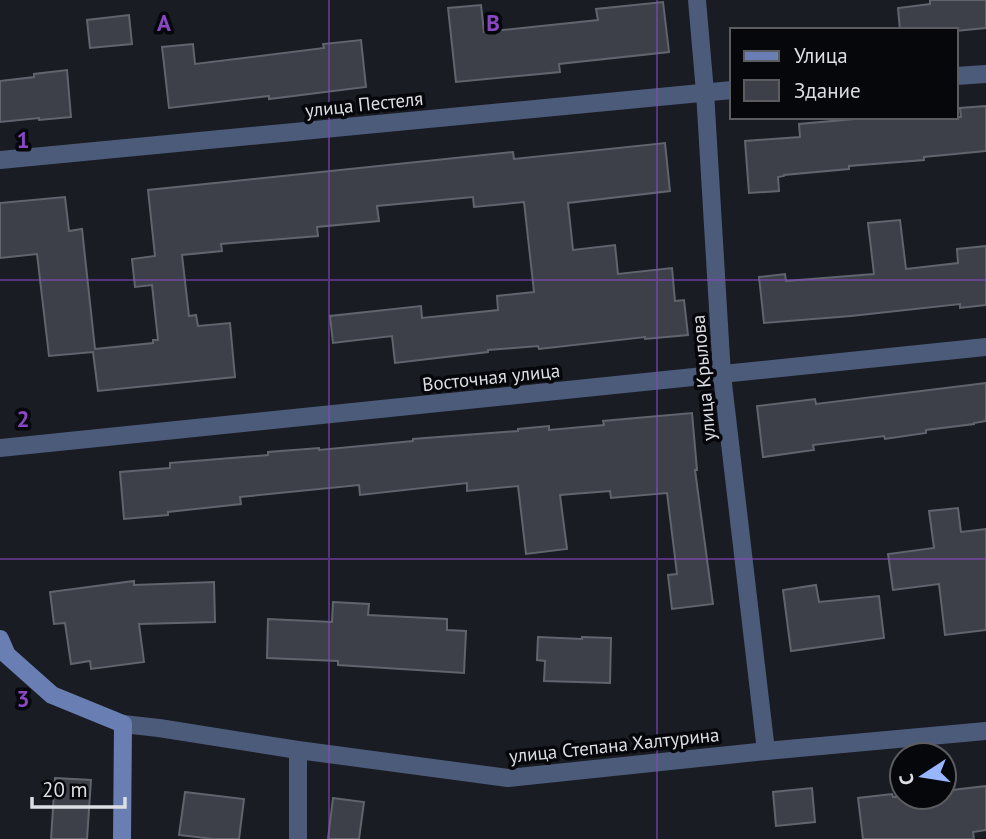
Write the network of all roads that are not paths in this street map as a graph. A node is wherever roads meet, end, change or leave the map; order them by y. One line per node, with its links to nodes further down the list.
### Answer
1 (697, 0): 5 (street, улица Крылова)
2 (986, 74): 3 (street)
3 (958, 76)
4 (730, 90): 5 (street, улица Пестеля)
5 (705, 92): 6 (street, улица Пестеля); 8 (street, улица Крылова)
6 (0, 160)
7 (986, 347): 8 (street, Восточная улица)
8 (722, 375): 9 (street, Восточная улица); 14 (street, улица Крылова)
9 (0, 448)
10 (0, 639): 11 (street)
11 (123, 724): 13 (street, улица Степана Халтурина); 15 (street)
12 (986, 731): 14 (street, улица Степана Халтурина)
13 (298, 750): 14 (street, улица Степана Халтурина); 16 (street)
14 (766, 751)
15 (122, 839)
16 (298, 839)

